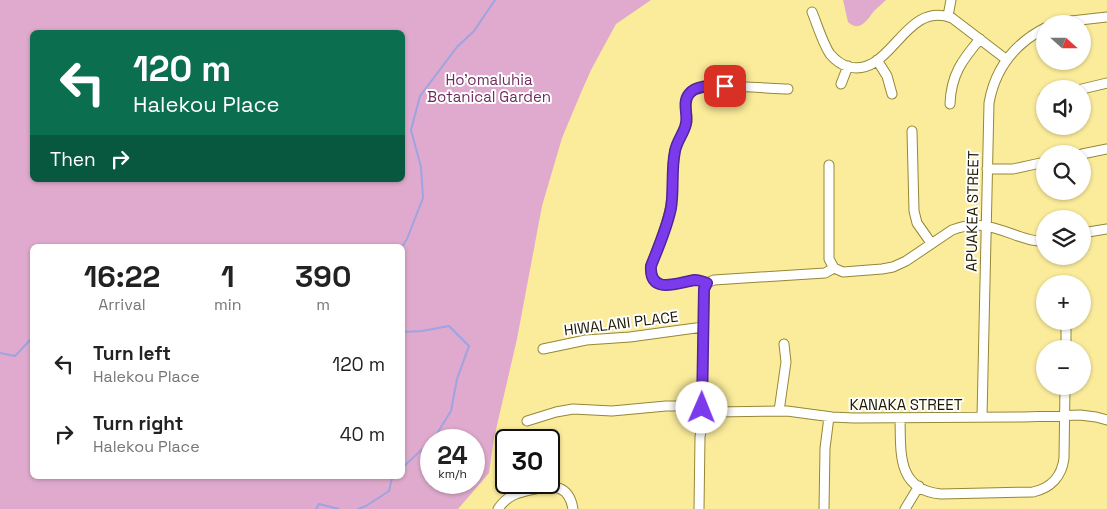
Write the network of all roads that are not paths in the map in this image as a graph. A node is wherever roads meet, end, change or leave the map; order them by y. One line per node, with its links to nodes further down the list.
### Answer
1 (951, 0): 3 (street)
2 (812, 12): 10 (street)
3 (948, 16): 7 (street); 8 (street)
4 (1107, 16): 5 (street)
5 (1091, 18)
6 (1036, 33): 9 (street, APUAKEA STREET)
7 (980, 39): 9 (street); 16 (street)
8 (877, 60): 10 (street); 15 (street)
9 (1006, 60): 22 (street, APUAKEA STREET)
10 (848, 66): 12 (street)
11 (1107, 83): 13 (street)
12 (841, 84)
13 (1091, 87)
14 (788, 89): 29 (street)
15 (892, 94)
16 (950, 104)
17 (912, 131): 27 (street)
18 (1107, 149): 19 (street)
19 (1091, 152)
20 (1036, 164): 22 (street)
21 (829, 165): 28 (street)
22 (987, 169): 23 (street, APUAKEA STREET)
23 (986, 225): 26 (street); 27 (street); 38 (street, APUAKEA STREET)
24 (1107, 228): 25 (street)
25 (1091, 231)
26 (1036, 241)
27 (931, 244): 28 (street)
28 (834, 268): 29 (street)
29 (707, 283): 30 (street)
30 (703, 327): 32 (street, HIWALANI PLACE); 35 (street)
31 (784, 344): 34 (street)
32 (543, 349)
33 (1065, 395): 36 (street)
34 (779, 411): 35 (street, KANAKA STREET); 37 (street, KANAKA STREET)
35 (704, 412): 41 (street, KANAKA STREET); 45 (street)
36 (1065, 415): 38 (street, KANAKA STREET); 40 (street, KANAKA STREET); 42 (street)
37 (829, 417): 39 (street, KANAKA STREET); 46 (street)
38 (982, 417): 39 (street, KANAKA STREET)
39 (900, 418): 42 (street)
40 (1107, 420)
41 (527, 421)
42 (919, 486): 47 (street)
43 (498, 509): 44 (street)
44 (573, 509)
45 (699, 509)
46 (824, 509)
47 (905, 509)

